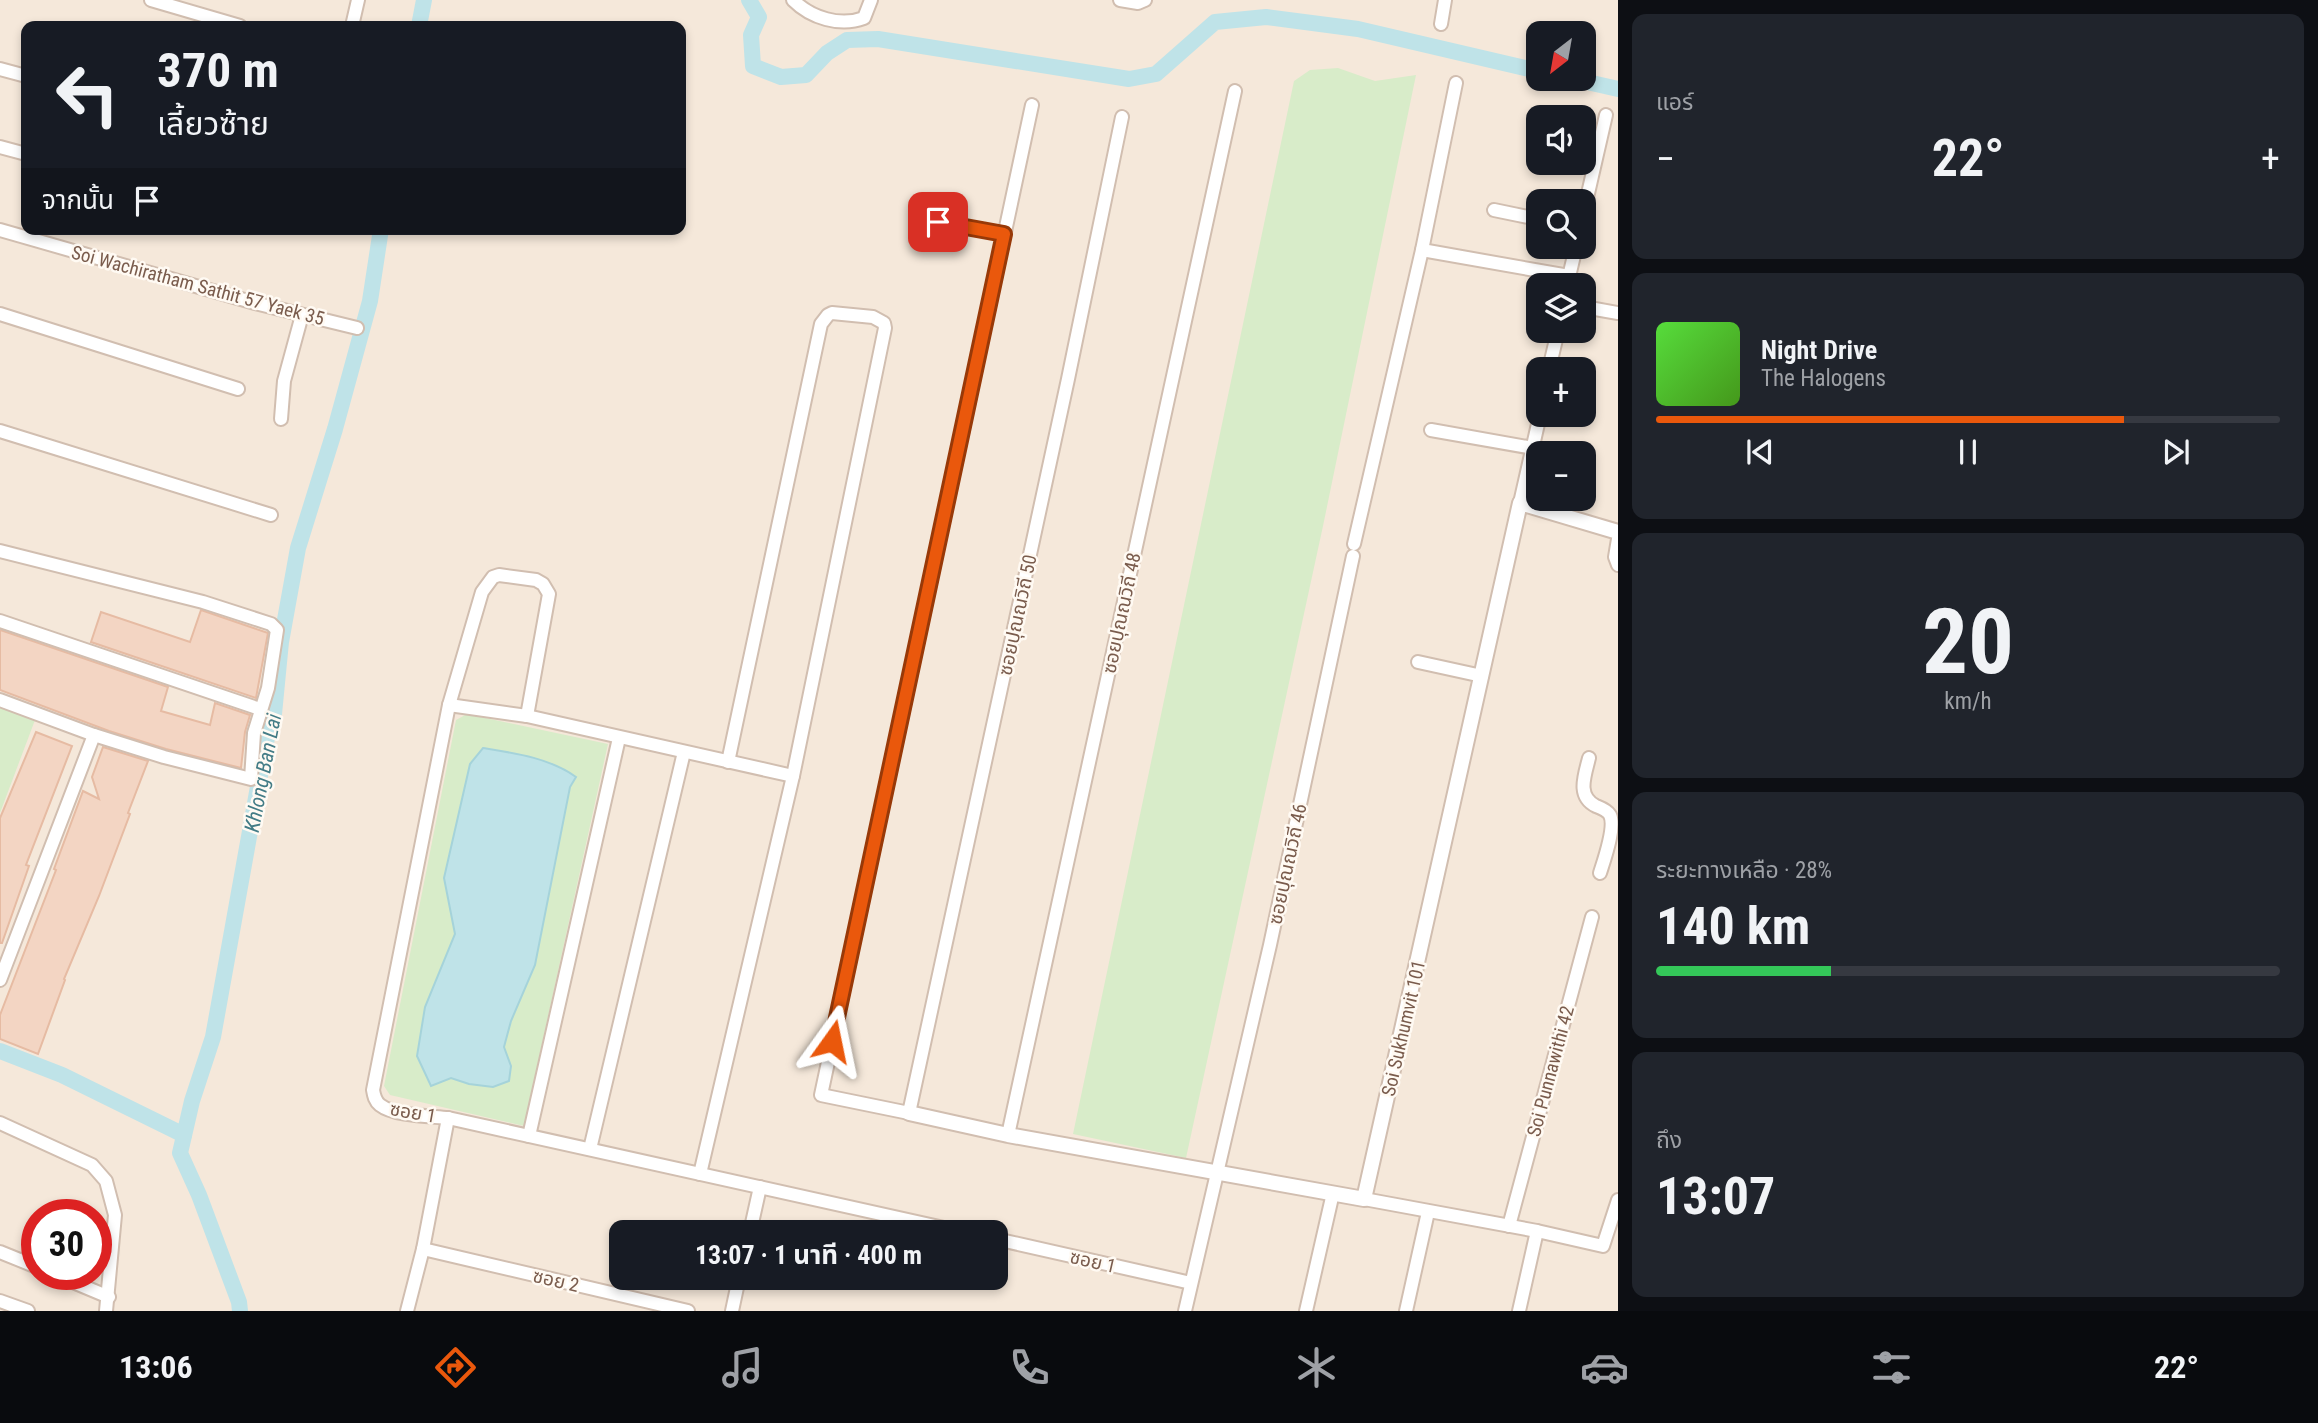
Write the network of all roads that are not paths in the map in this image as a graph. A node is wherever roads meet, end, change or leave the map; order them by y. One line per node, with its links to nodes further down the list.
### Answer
1 (151, 0): 8 (street)
2 (358, 0): 9 (street)
3 (793, 0): 7 (street)
4 (1120, 0): 5 (street)
5 (1145, 0)
6 (1445, 0): 10 (street)
7 (870, 3)
8 (223, 21)
9 (353, 21)
10 (1441, 24)
11 (0, 69): 12 (street)
12 (21, 75)
13 (1456, 83): 26 (street, ซอยปุณณวิถี 46)
14 (1235, 91): 65 (street, ซอยปุณณวิถี 48)
15 (1032, 105): 25 (street)
16 (1605, 115): 20 (street)
17 (1122, 117): 62 (street, ซอยปุณณวิถี 50)
18 (0, 147): 19 (street)
19 (21, 153)
20 (1589, 189)
21 (1494, 210): 22 (street)
22 (1526, 217)
23 (916, 218): 25 (street)
24 (0, 230): 31 (street, Soi Wachiratham Sathit 57 Yaek 35)
25 (1004, 234): 62 (street)
26 (1422, 250): 27 (street); 68 (street, ซอยปุณณวิถี 46)
27 (1534, 273)
28 (1596, 309): 29 (street)
29 (1618, 313)
30 (0, 314): 33 (street)
31 (302, 315): 32 (street, Soi Wachiratham Sathit 57 Yaek 35); 34 (street)
32 (357, 328)
33 (238, 388)
34 (281, 419)
35 (1431, 430): 37 (street)
36 (0, 431): 40 (street)
37 (1526, 446)
38 (1526, 477): 39 (street)
39 (1520, 503): 41 (street); 47 (street, Soi Sukhumvit 101)
40 (271, 515)
41 (1618, 531)
42 (1618, 539): 44 (street)
43 (0, 551): 50 (street)
44 (1618, 565)
45 (0, 621): 50 (street)
46 (1418, 662): 47 (street)
47 (1482, 676): 72 (street, Soi Sukhumvit 101)
48 (0, 700): 52 (street)
49 (449, 705): 51 (street); 51 (street, ซอย 1); 63 (street, ซอย 1)
50 (260, 709): 52 (street)
51 (527, 716): 53 (street)
52 (94, 735): 61 (street)
53 (619, 738): 54 (street); 66 (street)
54 (684, 752): 56 (street); 67 (street)
55 (1589, 758): 58 (street)
56 (728, 762): 57 (street); 57 (street)
57 (793, 776): 69 (street)
58 (1614, 836): 59 (street)
59 (1600, 873)
60 (1592, 917): 77 (street, Soi Punnawithi 42)
61 (0, 980)
62 (909, 1113): 65 (street)
63 (448, 1118): 66 (street, ซอย 1); 80 (street)
64 (0, 1123): 86 (street)
65 (1008, 1135): 68 (street)
66 (529, 1136): 67 (street, ซอย 1)
67 (590, 1149): 69 (street, ซอย 1)
68 (1216, 1171): 71 (street); 83 (street, ซอยปุณณวิถี 46)
69 (700, 1174): 70 (street, ซอย 1)
70 (760, 1187): 75 (street); 76 (street, ซอย 1)
71 (1333, 1193): 72 (street); 94 (street)
72 (1364, 1199): 74 (street)
73 (1618, 1200): 78 (street)
74 (1428, 1212): 77 (street); 95 (street)
75 (753, 1220)
76 (908, 1220)
77 (1509, 1226): 78 (street)
78 (1538, 1231): 96 (street)
79 (1008, 1243): 83 (street, ซอย 1)
80 (423, 1249): 90 (street); 91 (street, ซอย 2)
81 (0, 1252): 82 (street)
82 (21, 1261)
83 (1191, 1283): 93 (street, ซอยปุณณวิถี 46)
84 (92, 1290): 86 (street)
85 (737, 1290): 92 (street)
86 (109, 1297): 89 (street)
87 (0, 1301): 88 (street)
88 (28, 1311)
89 (107, 1311)
90 (408, 1311)
91 (688, 1311)
92 (732, 1311)
93 (1185, 1311)
94 (1306, 1311)
95 (1406, 1311)
96 (1520, 1311)

